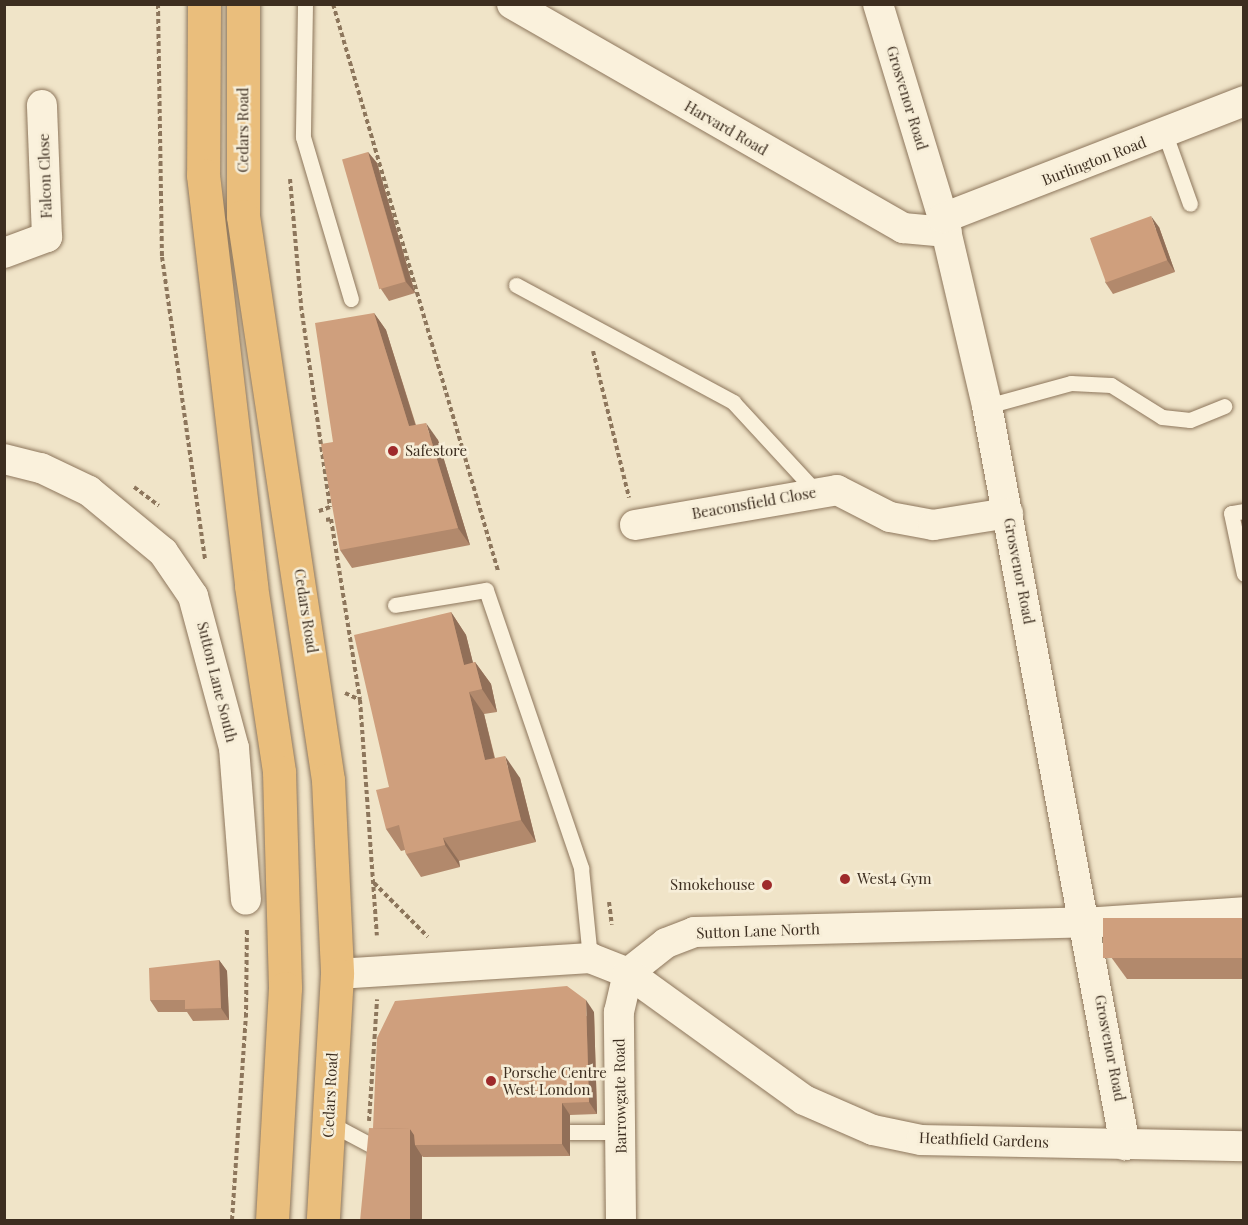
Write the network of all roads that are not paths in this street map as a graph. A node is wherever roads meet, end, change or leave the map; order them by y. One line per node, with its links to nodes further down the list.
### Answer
1 (204, 4): 35 (highway)
2 (243, 4): 28 (highway, Cedars Road)
3 (305, 4): 13 (lane)
4 (512, 4): 10 (street, Harvard Road)
5 (878, 4): 10 (street, Grosvenor Road)
6 (1244, 100): 8 (street, Burlington Road)
7 (42, 105): 11 (street, Falcon Close)
8 (1165, 134): 9 (lane); 10 (street, Burlington Road)
9 (1190, 204)
10 (945, 225): 14 (street, Grosvenor Road)
11 (4, 253)
12 (516, 285): 17 (lane)
13 (351, 300)
14 (987, 406): 15 (lane); 19 (street, Grosvenor Road)
15 (1224, 406)
16 (4, 459): 23 (street, Sutton Lane South)
17 (815, 491): 19 (street, Beaconsfield Close); 20 (street, Beaconsfield Close)
18 (1244, 511): 21 (lane)
19 (1008, 513): 25 (street, Grosvenor Road)
20 (636, 525)
21 (1244, 574)
22 (395, 605): 26 (lane)
23 (246, 900)
24 (1244, 912): 25 (street, Sutton Lane North)
25 (1086, 920): 27 (street, Sutton Lane North); 32 (street, Grosvenor Road)
26 (590, 958): 27 (street); 28 (street)
27 (628, 973): 31 (street, Barrowgate Road); 32 (street, Heathfield Gardens)
28 (338, 974): 29 (highway, Cedars Road)
29 (329, 1123): 33 (lane); 36 (highway, Cedars Road)
30 (570, 1132): 31 (lane)
31 (622, 1132): 37 (street, Barrowgate Road)
32 (1125, 1145): 34 (street, Heathfield Gardens)
33 (374, 1146)
34 (1244, 1146)
35 (272, 1221)
36 (323, 1221)
37 (621, 1221)

